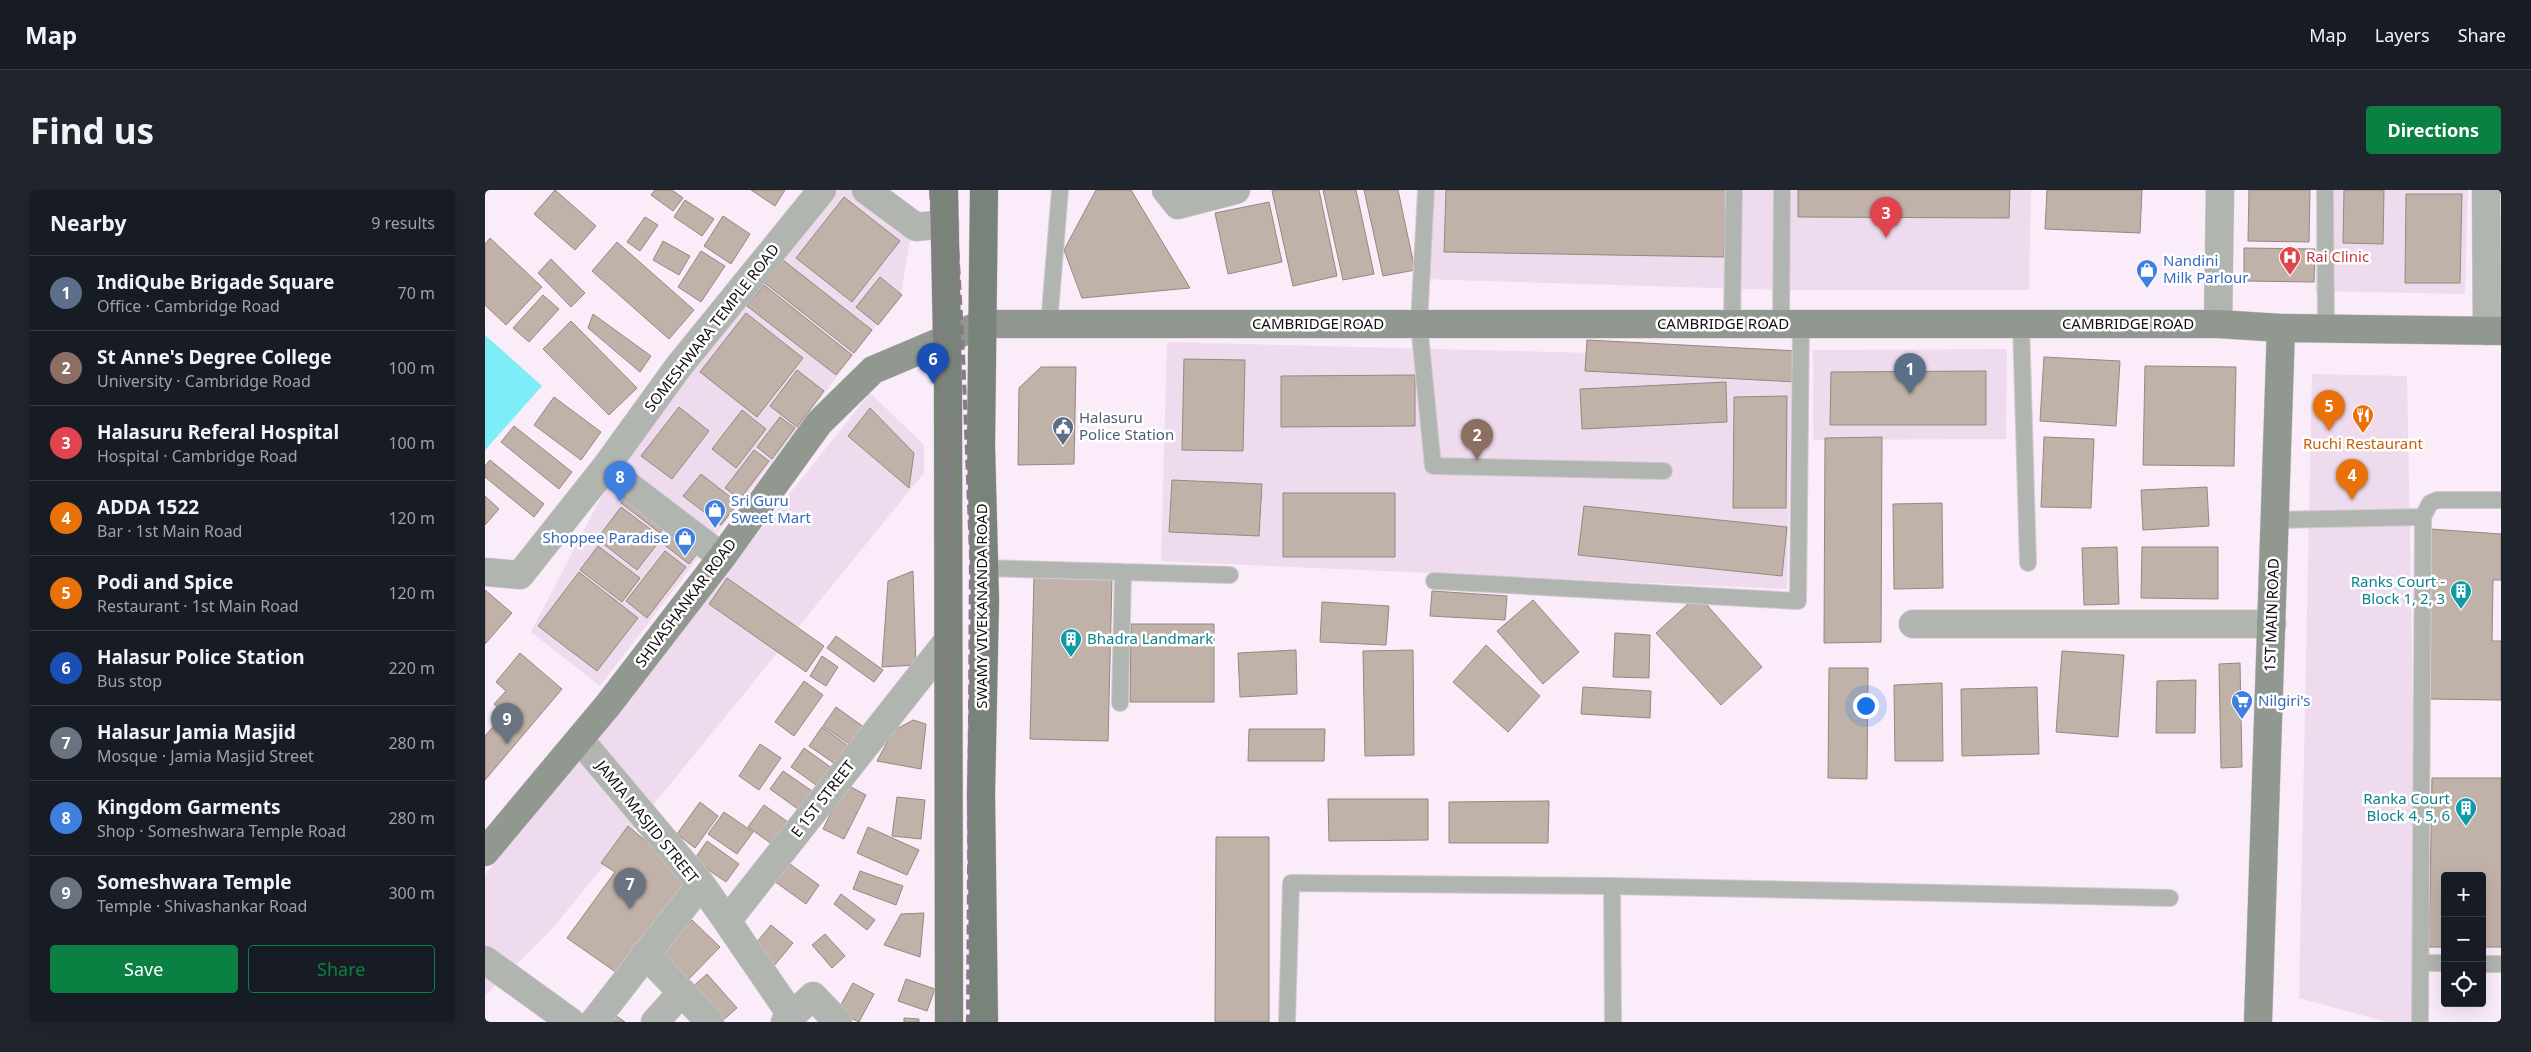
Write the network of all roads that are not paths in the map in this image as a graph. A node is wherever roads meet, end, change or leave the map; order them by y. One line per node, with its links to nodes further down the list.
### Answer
1 (822, 190): 26 (street, SOMESHWARA TEMPLE ROAD)
2 (866, 190): 14 (street)
3 (944, 190): 14 (main road)
4 (984, 190): 15 (main road, SWAMY VIVEKANANDA ROAD)
5 (1061, 190): 16 (lane)
6 (1166, 190): 7 (street)
7 (1236, 190)
8 (1426, 190): 17 (lane)
9 (1735, 190): 18 (lane)
10 (1781, 190): 19 (lane)
11 (2220, 190): 21 (street)
12 (2325, 190): 23 (lane)
13 (2486, 190): 24 (street)
14 (945, 224): 25 (main road)
15 (982, 324): 16 (street, CAMBRIDGE ROAD); 25 (street, CAMBRIDGE ROAD); 33 (main road, SWAMY VIVEKANANDA ROAD)
16 (1049, 324): 17 (street, CAMBRIDGE ROAD)
17 (1419, 324): 18 (street, CAMBRIDGE ROAD); 27 (lane)
18 (1732, 324): 19 (street, CAMBRIDGE ROAD)
19 (1791, 324): 20 (street, CAMBRIDGE ROAD); 37 (lane)
20 (2021, 324): 21 (street, CAMBRIDGE ROAD); 32 (lane)
21 (2218, 324): 22 (street, CAMBRIDGE ROAD)
22 (2281, 328): 23 (street, CAMBRIDGE ROAD); 30 (street, 1ST MAIN ROAD)
23 (2326, 328): 24 (street, CAMBRIDGE ROAD)
24 (2494, 331)
25 (947, 338): 31 (street, SHIVASHANKAR ROAD); 40 (main road)
26 (605, 468): 31 (street); 34 (street, SOMESHWARA TEMPLE ROAD)
27 (1664, 471)
28 (2501, 500): 29 (lane)
29 (2423, 517): 30 (lane); 50 (lane)
30 (2275, 520): 39 (street, 1ST MAIN ROAD)
31 (722, 557): 42 (street, SHIVASHANKAR ROAD)
32 (2028, 563)
33 (984, 568): 35 (lane); 62 (main road, SWAMY VIVEKANANDA ROAD)
34 (485, 572)
35 (1123, 572): 36 (lane); 41 (lane)
36 (1230, 575)
37 (1434, 581)
38 (1913, 624): 39 (street)
39 (2271, 624): 65 (street, 1ST MAIN ROAD)
40 (947, 642): 47 (street, E 1ST STREET); 61 (main road)
41 (1121, 703)
42 (580, 740): 43 (street, SHIVASHANKAR ROAD); 44 (street, JAMIA MASJID STREET)
43 (485, 852)
44 (701, 884): 47 (street); 48 (street, JAMIA MASJID STREET)
45 (1612, 886): 46 (lane); 63 (lane); 64 (lane)
46 (2170, 898)
47 (727, 921): 55 (street)
48 (645, 954): 54 (street); 57 (street, JAMIA MASJID STREET)
49 (485, 960): 56 (street)
50 (2420, 963): 51 (lane); 66 (lane)
51 (2441, 963)
52 (2486, 964): 53 (lane)
53 (2501, 964)
54 (682, 992): 58 (street); 59 (street)
55 (789, 1019): 60 (street)
56 (571, 1022)
57 (594, 1022)
58 (655, 1022)
59 (710, 1022)
60 (838, 1022)
61 (949, 1022)
62 (984, 1022)
63 (1287, 1022)
64 (1613, 1022)
65 (2258, 1022)
66 (2420, 1022)

